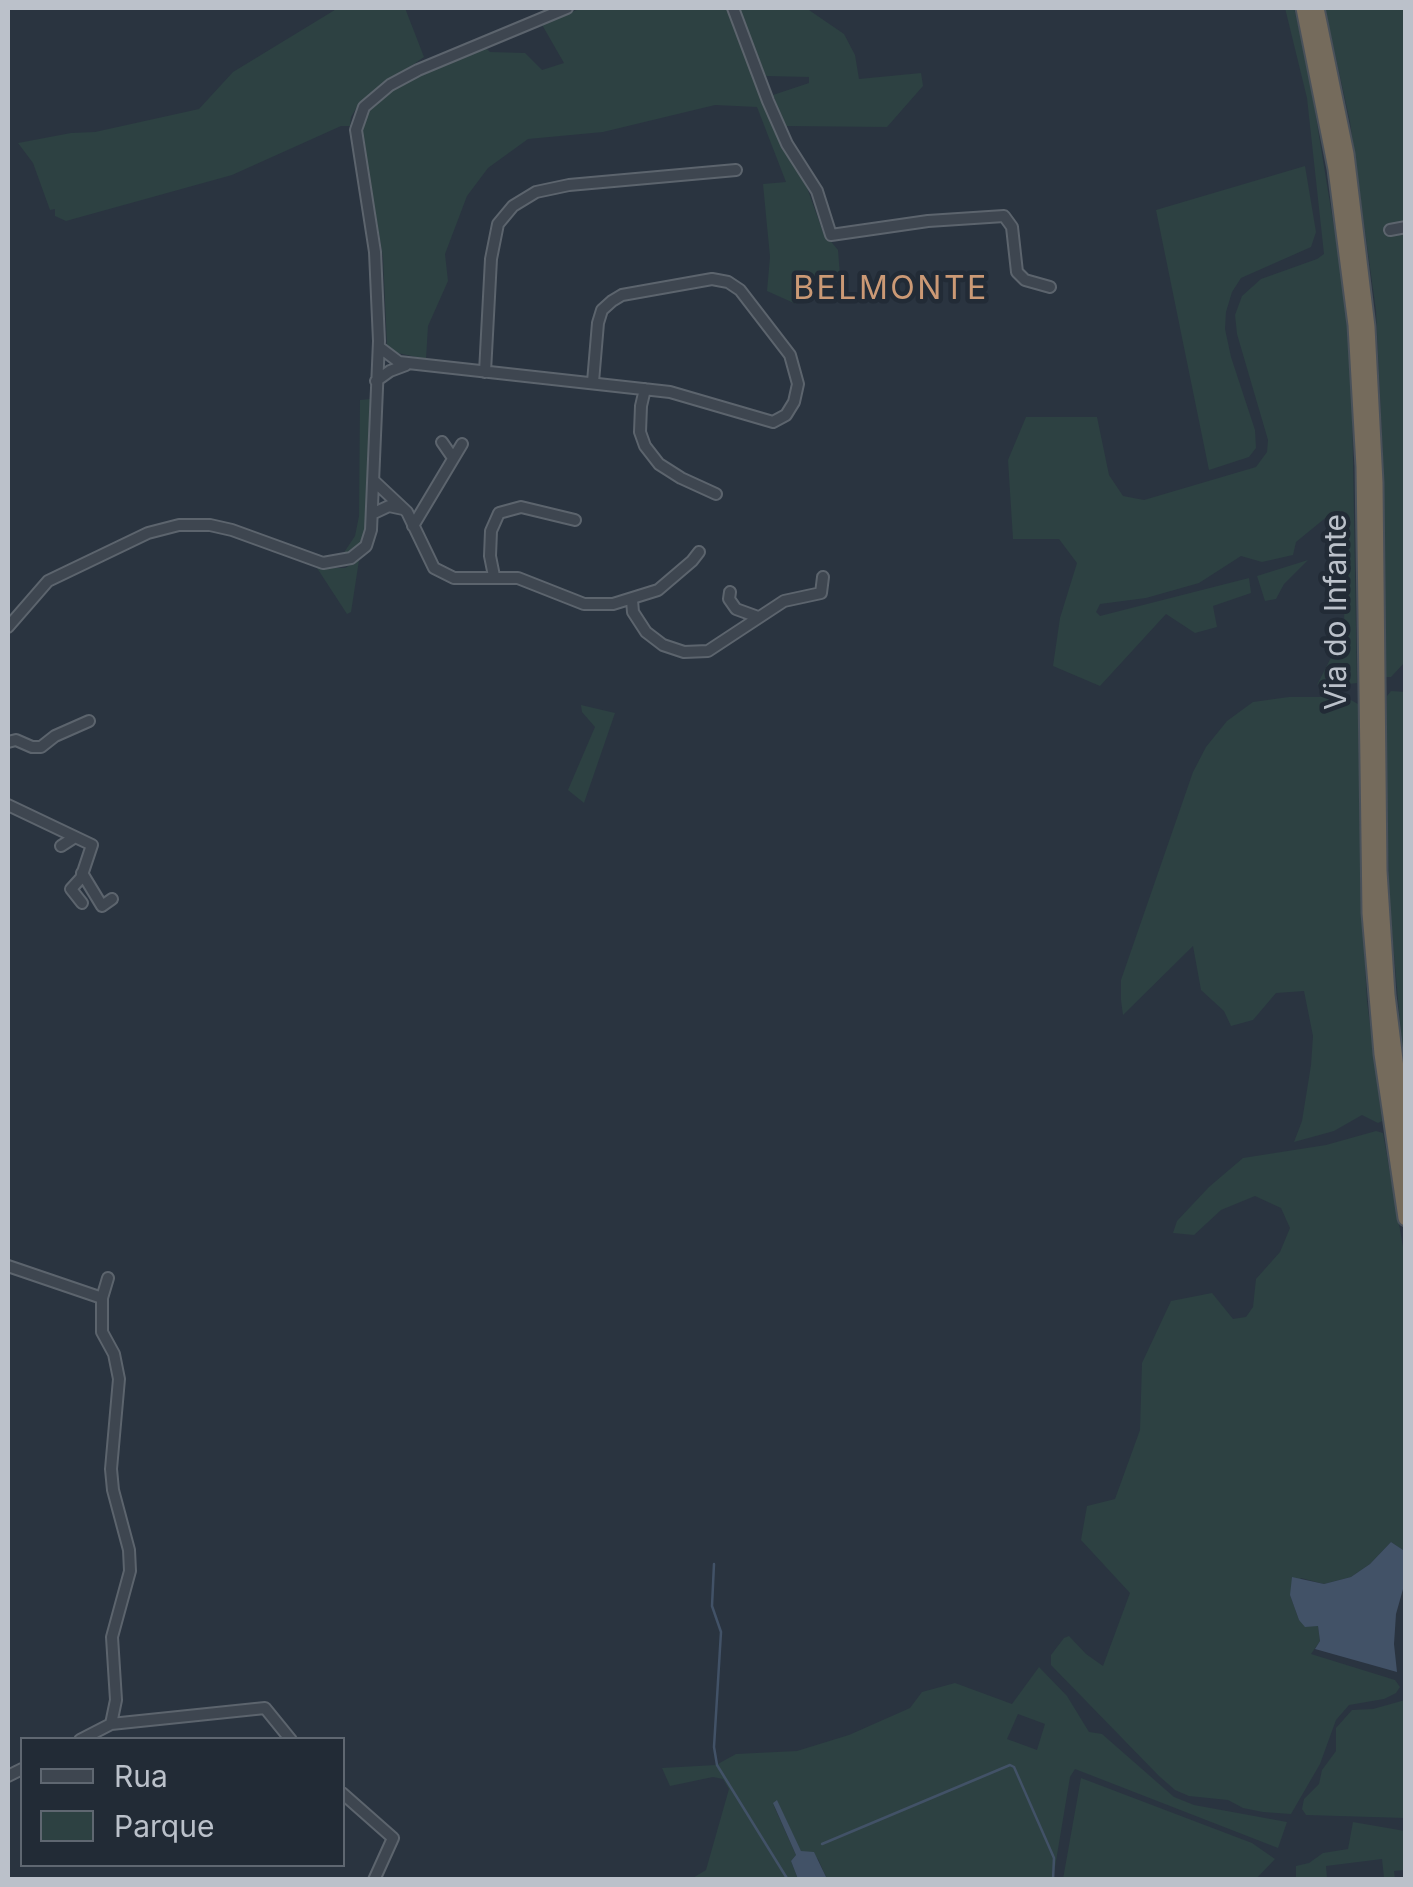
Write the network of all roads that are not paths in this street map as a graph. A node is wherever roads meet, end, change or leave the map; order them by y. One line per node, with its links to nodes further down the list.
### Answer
1 (568, 8): 9 (street)
2 (733, 8): 8 (street)
3 (1304, 8): 40 (highway, Via do Infante)
4 (1316, 8): 39 (highway, Via do Infante)
5 (736, 170): 11 (street)
6 (1406, 227): 7 (street)
7 (1390, 230)
8 (1050, 287)
9 (378, 347): 10 (street); 12 (street)
10 (416, 365): 11 (street); 12 (street)
11 (485, 372): 13 (street)
12 (376, 381): 18 (street)
13 (593, 382): 14 (street); 14 (street)
14 (645, 389): 19 (street)
15 (442, 442): 17 (street)
16 (462, 444): 17 (street)
17 (453, 458): 23 (street)
18 (373, 480): 20 (street); 21 (street)
19 (716, 494)
20 (407, 512): 21 (street); 23 (street)
21 (372, 514): 30 (street)
22 (574, 520): 25 (street)
23 (414, 526): 25 (street)
24 (699, 552): 28 (street)
25 (494, 576): 28 (street)
26 (823, 577): 29 (street)
27 (730, 592): 29 (street)
28 (632, 600): 29 (street)
29 (758, 616)
30 (8, 627)
31 (89, 721): 32 (street)
32 (8, 742)
33 (8, 806): 34 (street)
34 (74, 837): 35 (street); 36 (street)
35 (61, 846)
36 (82, 874): 37 (street); 38 (street)
37 (112, 899)
38 (82, 902)
39 (1406, 1149)
40 (1406, 1218)
41 (8, 1266): 43 (street)
42 (108, 1278): 43 (street)
43 (102, 1298): 44 (street)
44 (111, 1724): 45 (street); 46 (street)
45 (86, 1737)
46 (289, 1737)
47 (345, 1796): 48 (street)
48 (374, 1880)

